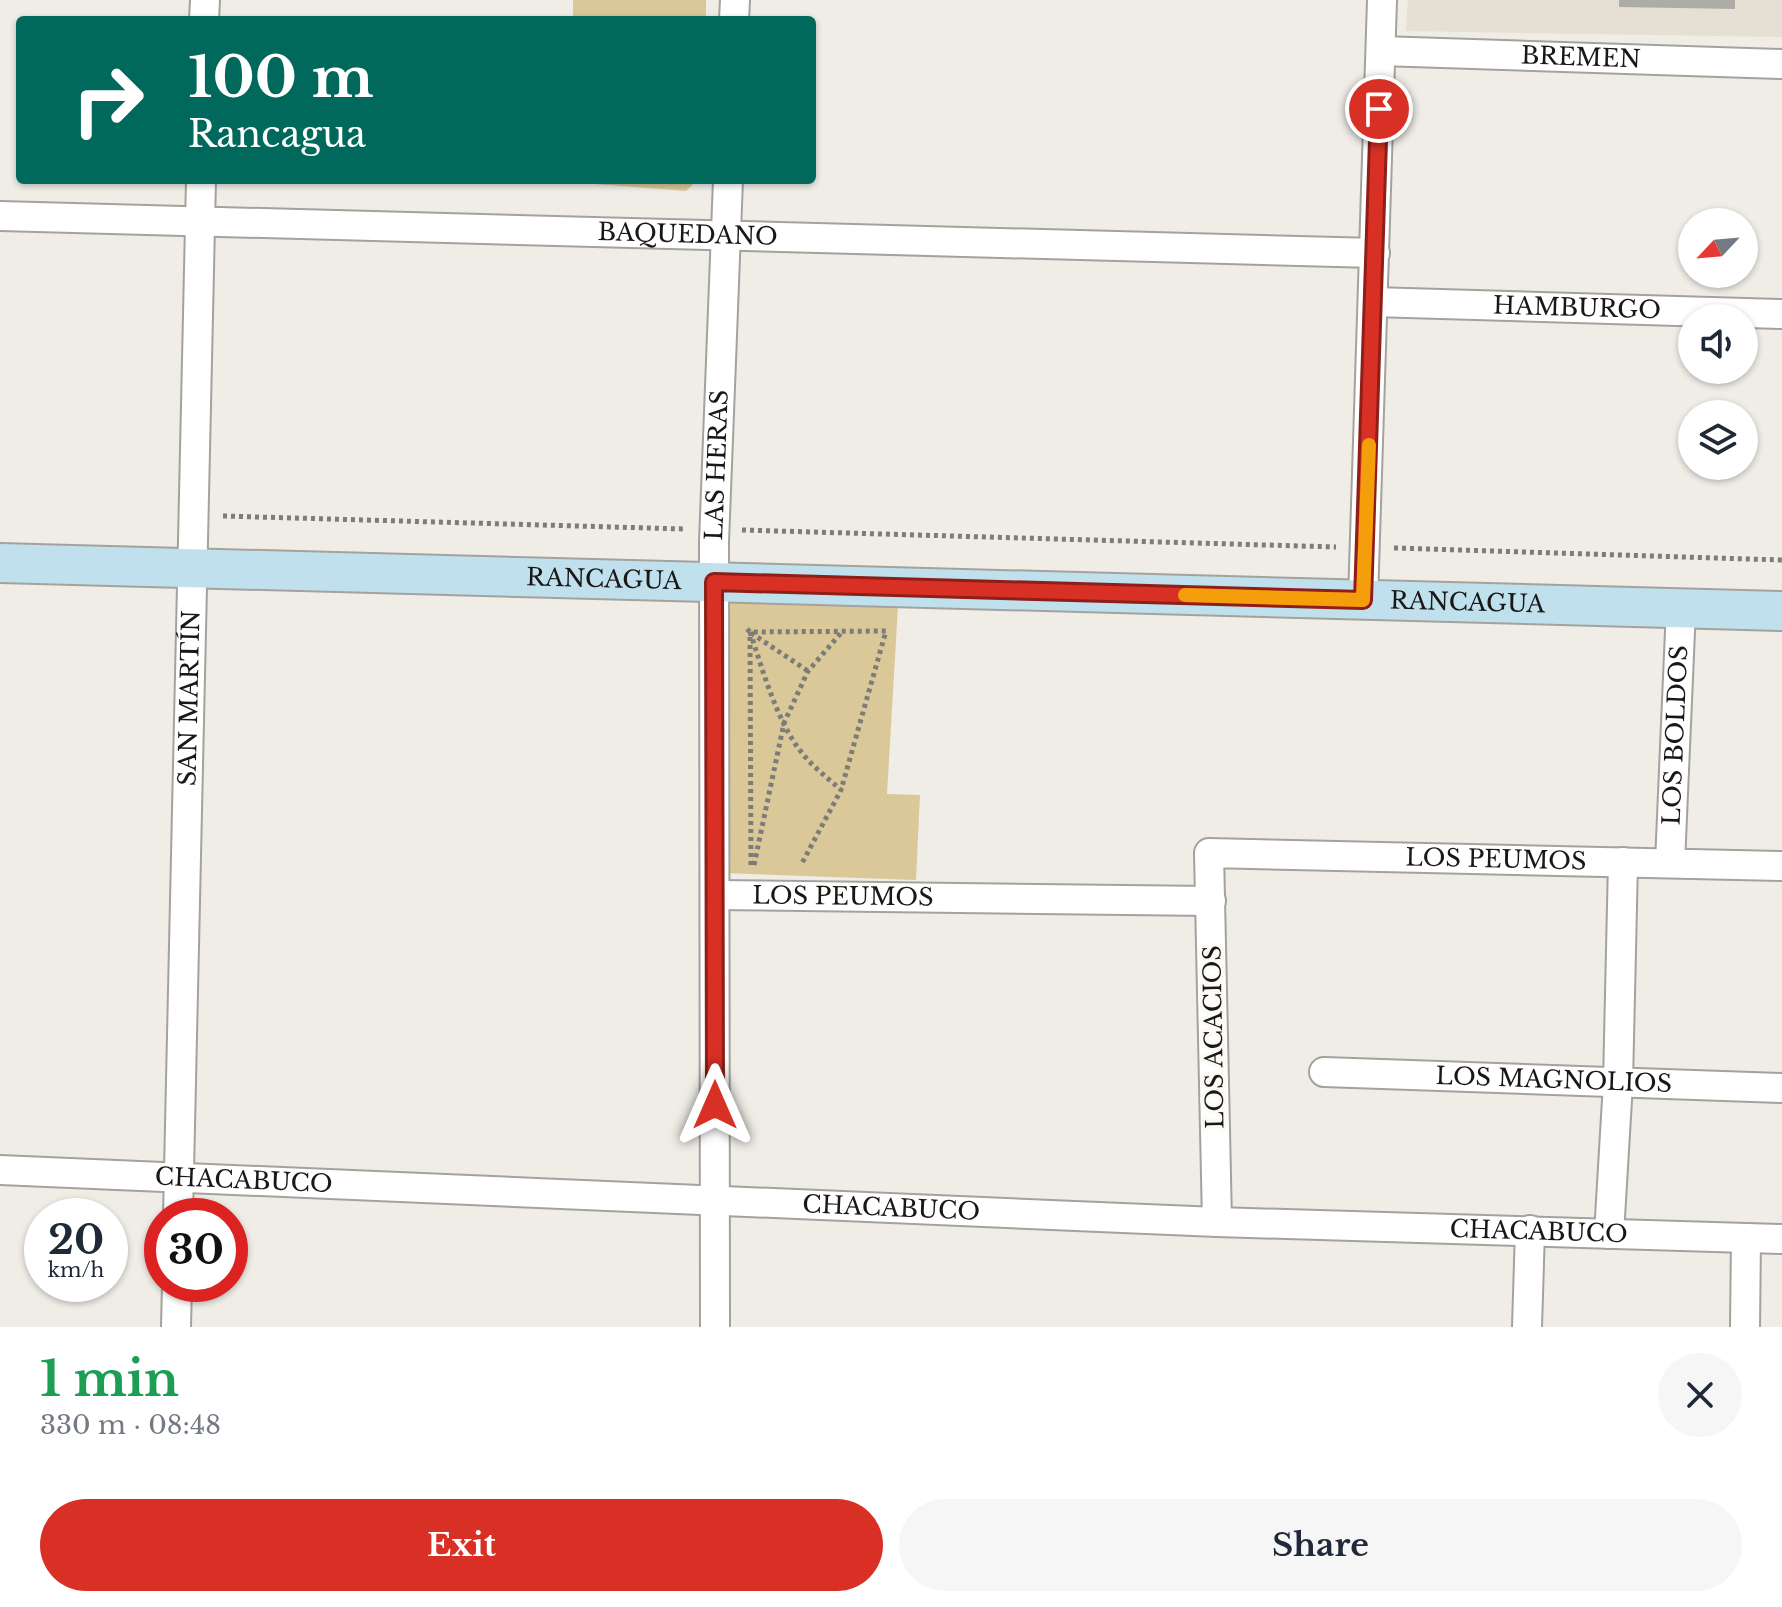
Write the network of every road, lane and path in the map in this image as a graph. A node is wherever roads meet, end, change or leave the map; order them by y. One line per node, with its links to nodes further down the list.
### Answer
1 (1382, 0): 2 (street)
2 (1381, 51): 3 (street, BREMEN); 9 (street)
3 (1782, 64)
4 (201, 184): 7 (street, SAN MARTÍN)
5 (728, 184): 8 (street, LAS HERAS)
6 (0, 216): 7 (street, BAQUEDANO)
7 (200, 222): 8 (street, BAQUEDANO); 12 (street, SAN MARTÍN)
8 (726, 236): 9 (street, BAQUEDANO); 13 (street, LAS HERAS)
9 (1375, 253): 10 (street)
10 (1373, 302): 11 (street, HAMBURGO); 14 (street)
11 (1782, 314)
12 (194, 515): 13 (path); 17 (street, SAN MARTÍN)
13 (715, 530): 14 (path); 18 (street, LAS HERAS)
14 (1365, 548): 15 (path); 19 (street)
15 (1782, 560)
16 (0, 563): 17 (main road, RANCAGUA)
17 (192, 568): 18 (main road, RANCAGUA); 38 (street, SAN MARTÍN)
18 (714, 582): 19 (main road, RANCAGUA); 23 (path); 32 (street, LAS HERAS)
19 (1363, 600): 20 (main road, RANCAGUA)
20 (1681, 608): 21 (main road, RANCAGUA); 29 (street, LOS BOLDOS)
21 (1782, 611)
22 (842, 631): 23 (path); 24 (path); 26 (path)
23 (750, 632): 24 (path); 25 (path); 25 (path)
24 (808, 671): 25 (path)
25 (784, 723): 26 (path)
26 (841, 790): 30 (path)
27 (1209, 853): 28 (street, LOS PEUMOS); 33 (street, LOS ACACIOS)
28 (1623, 862): 29 (street, LOS PEUMOS); 35 (street)
29 (1670, 863): 31 (street, LOS PEUMOS)
30 (801, 866)
31 (1782, 866)
32 (715, 895): 33 (street, LOS PEUMOS); 40 (street, LAS HERAS)
33 (1211, 901): 41 (street, LOS ACACIOS)
34 (1324, 1072): 35 (street, LOS MAGNOLIOS)
35 (1618, 1083): 36 (street, LOS MAGNOLIOS); 43 (street)
36 (1782, 1088)
37 (0, 1170): 38 (street, CHACABUCO)
38 (179, 1177): 39 (street, SAN MARTÍN); 40 (street, CHACABUCO)
39 (178, 1198)
40 (715, 1201): 41 (street, CHACABUCO); 48 (street, LAS HERAS)
41 (1217, 1222): 42 (street, CHACABUCO)
42 (1530, 1230): 43 (street, CHACABUCO); 49 (street)
43 (1609, 1234): 44 (street, CHACABUCO)
44 (1746, 1238): 45 (street, CHACABUCO); 50 (street)
45 (1782, 1239)
46 (177, 1302): 47 (street)
47 (176, 1327)
48 (715, 1327)
49 (1527, 1327)
50 (1745, 1327)

